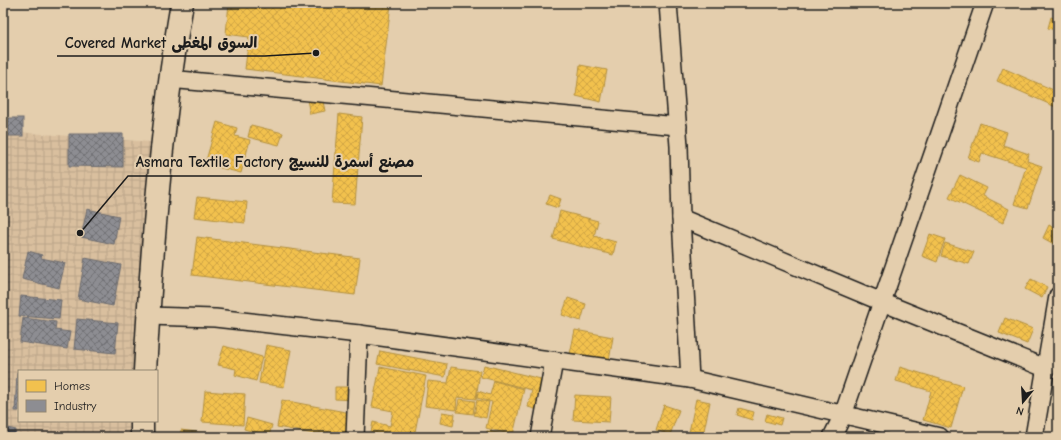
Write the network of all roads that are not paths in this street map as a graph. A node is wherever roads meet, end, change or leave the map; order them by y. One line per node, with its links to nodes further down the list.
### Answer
1 (182, 3): 4 (main road)
2 (668, 3): 5 (street)
3 (985, 3): 8 (street)
4 (169, 78): 5 (street); 9 (main road)
5 (678, 126): 6 (street)
6 (681, 218): 8 (street); 14 (street)
7 (1058, 296): 12 (street)
8 (882, 302): 12 (street); 15 (street)
9 (148, 316): 10 (street); 13 (main road)
10 (359, 334): 11 (street); 18 (street)
11 (554, 361): 14 (street); 19 (street)
12 (1045, 368): 22 (street)
13 (145, 370)
14 (690, 379): 15 (street)
15 (843, 415): 20 (street); 21 (street)
16 (142, 422): 17 (main road)
17 (142, 437)
18 (355, 437)
19 (540, 437)
20 (832, 437)
21 (940, 437)
22 (1034, 437)

